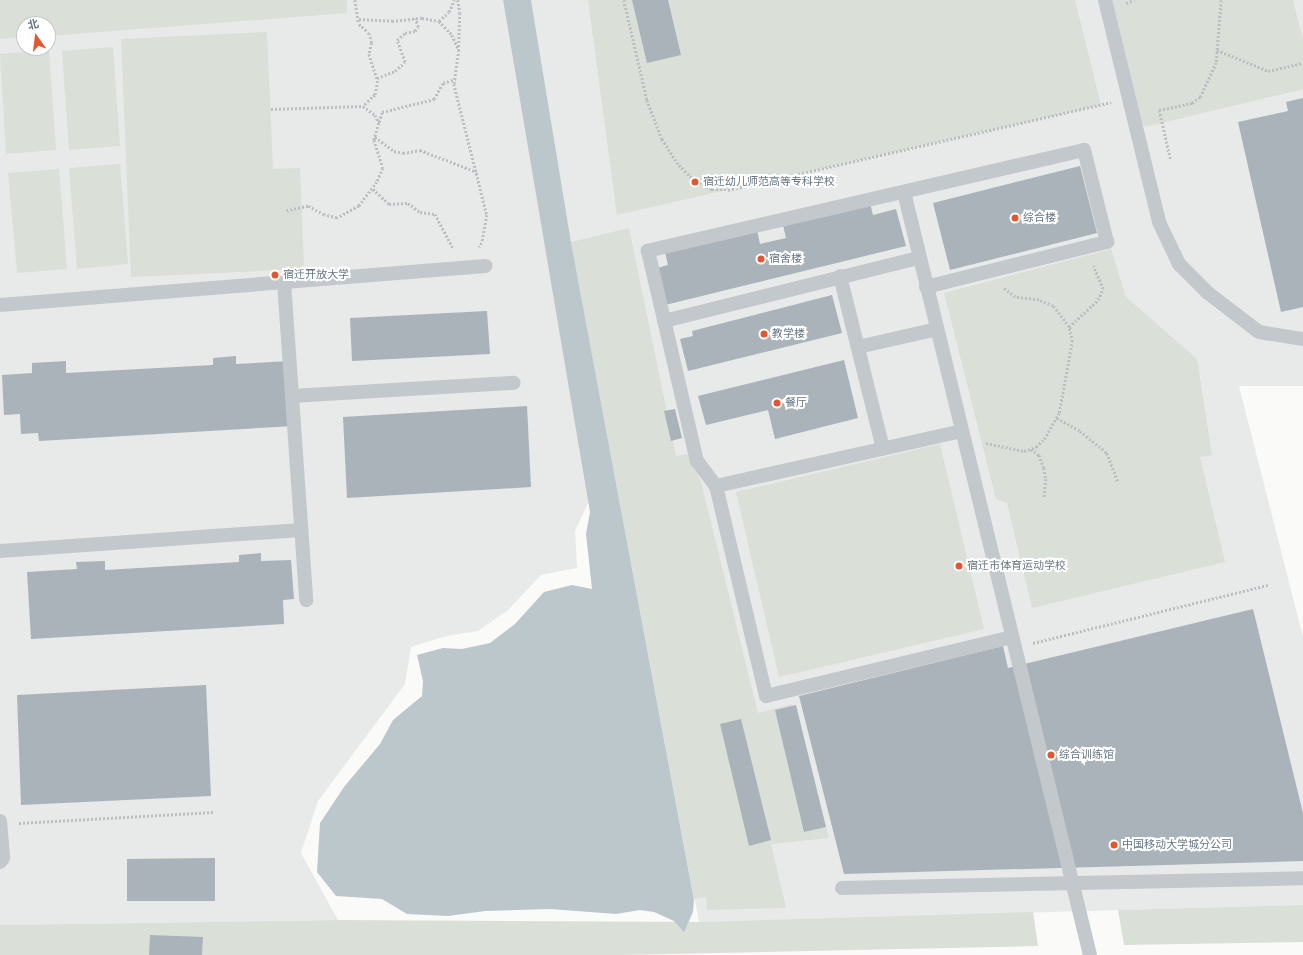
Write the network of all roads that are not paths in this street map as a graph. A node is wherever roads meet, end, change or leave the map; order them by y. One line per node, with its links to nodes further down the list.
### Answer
1 (1105, 0): 11 (lane)
2 (904, 192): 3 (lane); 7 (lane); 9 (lane)
3 (920, 258): 5 (lane); 7 (lane)
4 (485, 266): 6 (lane)
5 (840, 276): 9 (lane); 12 (lane)
6 (284, 282): 8 (lane); 14 (lane)
7 (926, 287): 10 (lane)
8 (0, 305)
9 (664, 321): 17 (lane)
10 (937, 328): 12 (lane); 15 (lane)
11 (1303, 339)
12 (858, 347): 16 (lane)
13 (514, 383): 14 (lane)
14 (292, 396): 18 (lane)
15 (962, 431): 16 (lane); 21 (lane)
16 (883, 449): 17 (lane)
17 (716, 486): 21 (lane)
18 (301, 530): 19 (lane); 20 (lane)
19 (0, 551)
20 (306, 600)
21 (1014, 642): 25 (lane)
22 (0, 823): 23 (lane)
23 (0, 862)
24 (1303, 878): 25 (lane)
25 (1073, 883): 26 (lane); 27 (lane)
26 (842, 888)
27 (1090, 955)

